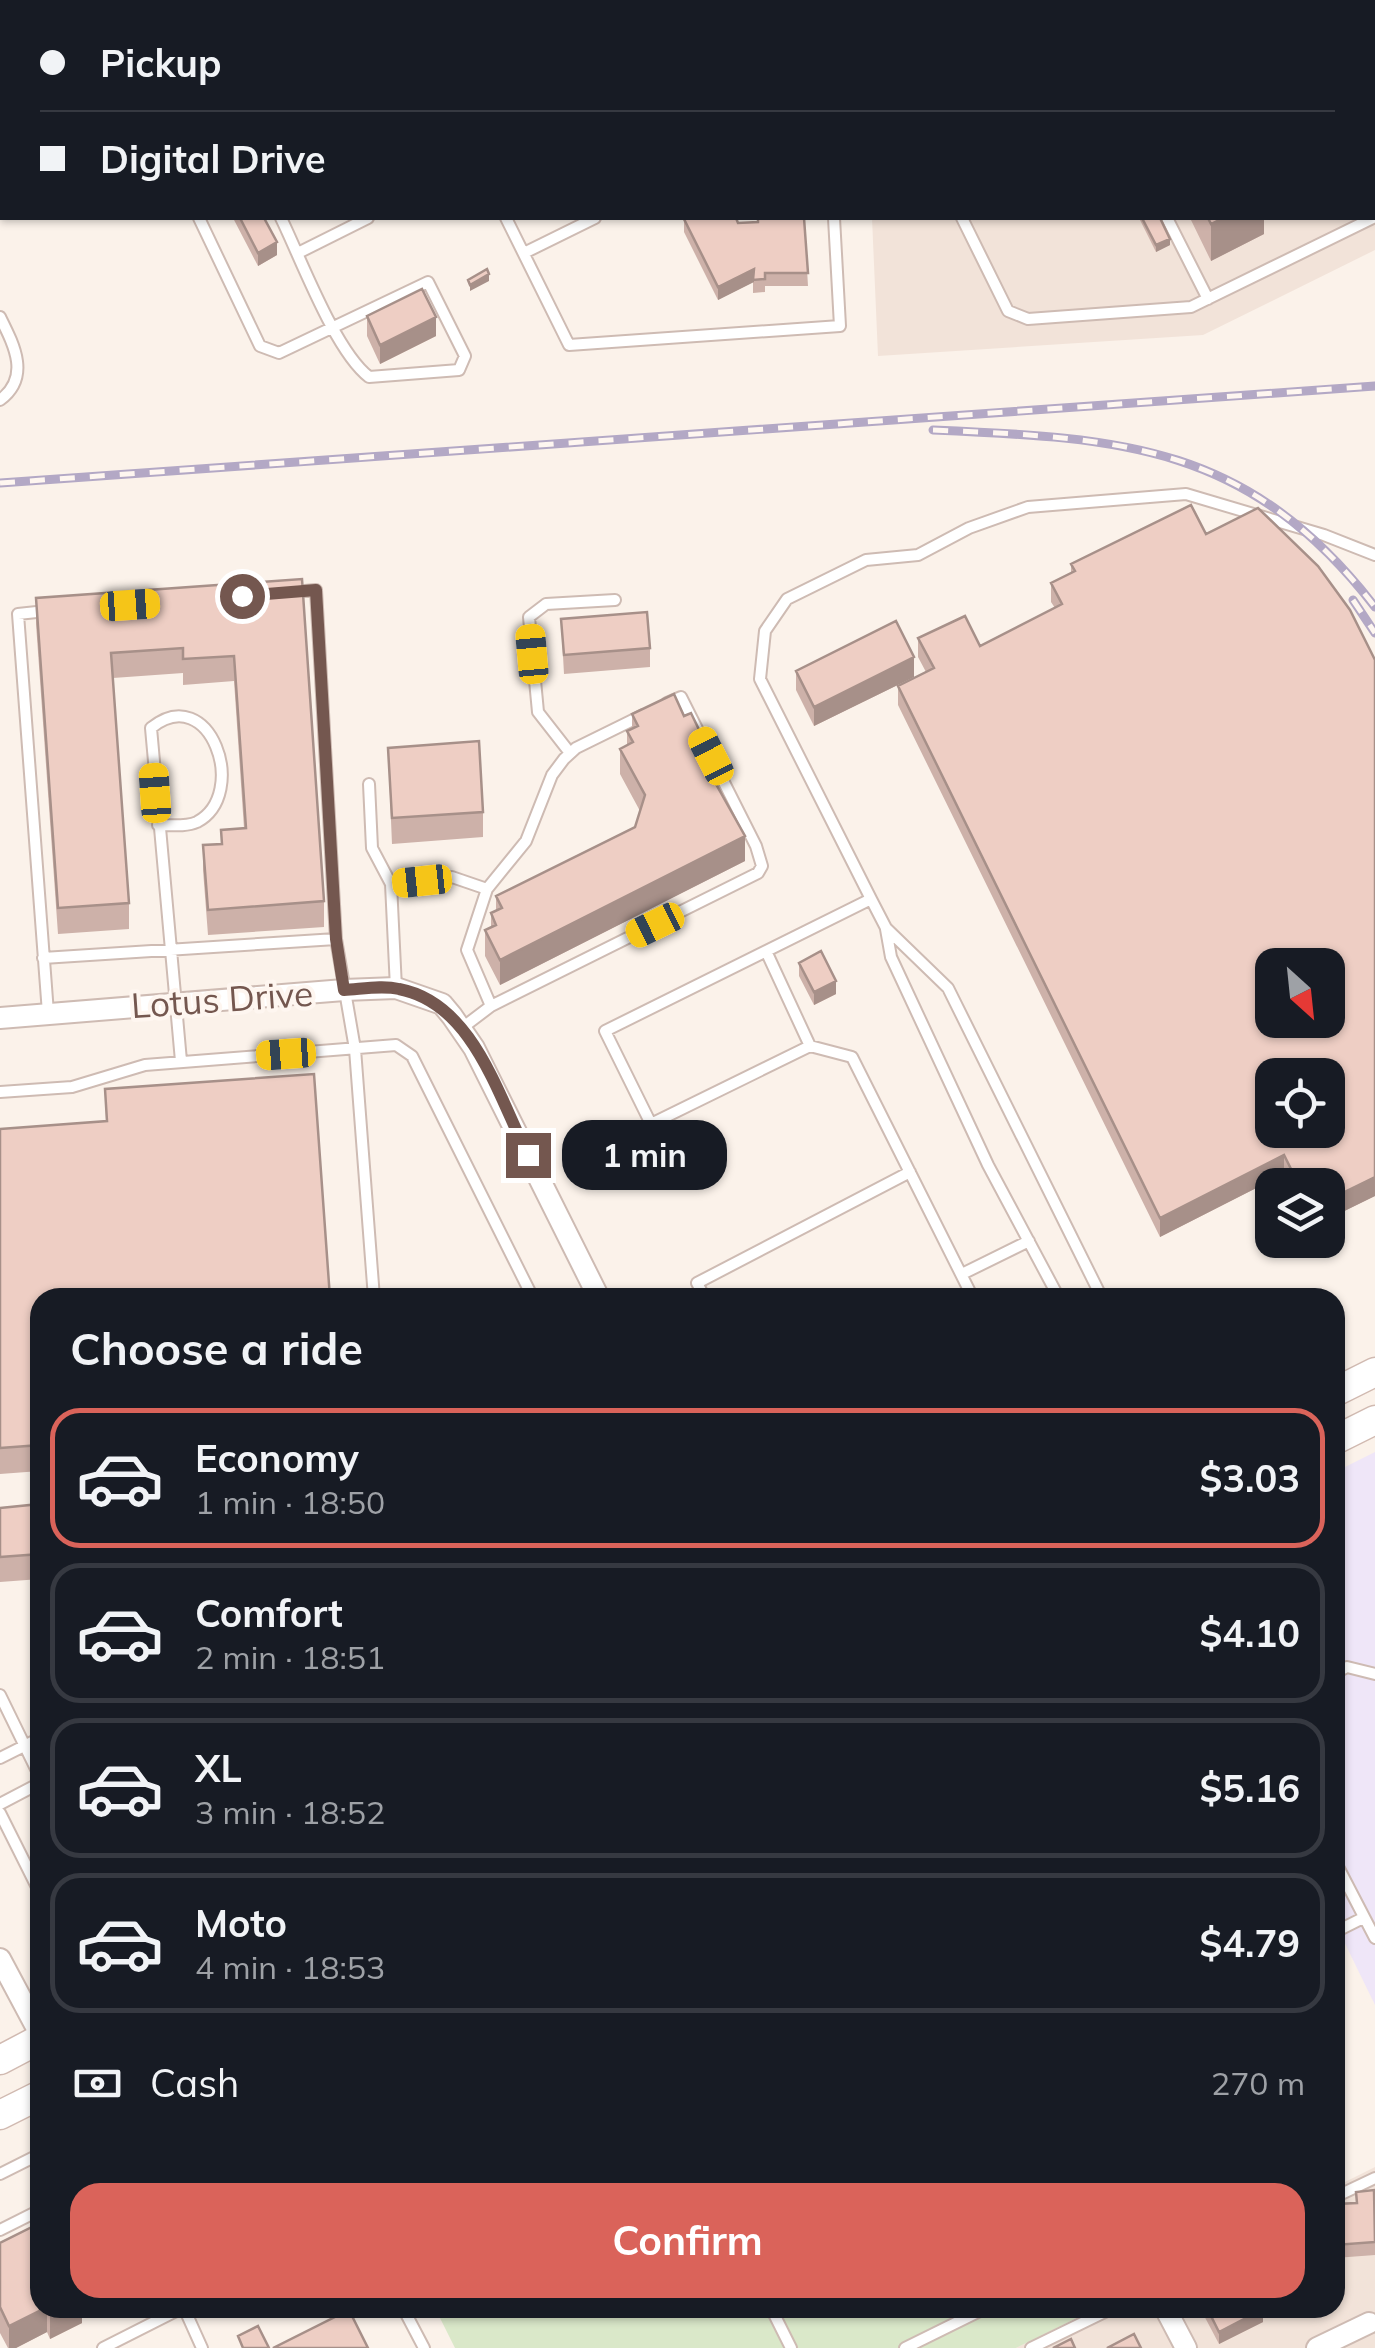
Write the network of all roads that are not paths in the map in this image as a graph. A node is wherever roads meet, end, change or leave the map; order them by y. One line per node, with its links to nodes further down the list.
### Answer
1 (200, 220): 14 (lane)
2 (282, 220): 10 (lane)
3 (364, 220): 10 (lane)
4 (507, 220): 11 (lane)
5 (591, 220): 11 (lane)
6 (834, 220): 11 (lane)
7 (963, 220): 12 (lane)
8 (1168, 220): 12 (lane)
9 (1367, 220): 12 (lane)
10 (298, 253): 14 (lane)
11 (524, 253)
12 (1208, 299)
13 (0, 317): 15 (lane)
14 (335, 327): 14 (lane)
15 (0, 400)
16 (1375, 555): 25 (lane)
17 (276, 594): 27 (lane)
18 (615, 600): 20 (lane)
19 (58, 610): 30 (lane)
20 (570, 753): 24 (lane); 34 (lane)
21 (369, 784): 23 (lane)
22 (158, 826): 22 (lane); 28 (lane)
23 (391, 884): 24 (lane); 31 (lane)
24 (487, 890): 34 (lane)
25 (871, 898): 26 (lane); 29 (lane)
26 (886, 928): 43 (lane); 51 (lane)
27 (336, 939): 28 (lane); 32 (lane)
28 (170, 950): 30 (lane); 33 (lane)
29 (766, 950): 38 (lane); 38 (lane)
30 (43, 958): 35 (lane)
31 (396, 988): 32 (street, Lotus Drive); 37 (street, Lotus Drive)
32 (344, 990): 33 (street, Lotus Drive); 39 (lane)
33 (177, 1004): 35 (street, Lotus Drive); 40 (lane)
34 (492, 1006): 37 (lane)
35 (48, 1013): 36 (street, Lotus Drive)
36 (0, 1018)
37 (462, 1028): 47 (street)
38 (810, 1046): 42 (lane)
39 (356, 1049): 40 (lane); 45 (lane); 46 (lane)
40 (181, 1061): 41 (lane)
41 (0, 1092)
42 (910, 1172): 44 (lane); 48 (lane)
43 (1029, 1241): 44 (lane); 50 (lane)
44 (962, 1274): 49 (lane)
45 (373, 1288)
46 (528, 1288)
47 (593, 1288)
48 (700, 1288)
49 (969, 1288)
50 (1055, 1288)
51 (1097, 1288)
52 (1375, 1372): 53 (main road)
53 (1345, 1387)
54 (1375, 1420): 55 (main road)
55 (1345, 1435)
56 (1345, 1668): 57 (lane)
57 (1375, 1674)
58 (0, 1695): 59 (lane)
59 (4, 1711): 61 (lane)
60 (30, 1743): 61 (lane)
61 (25, 1746): 62 (lane); 63 (lane)
62 (30, 1757)
63 (0, 1758)
64 (30, 1786): 65 (lane)
65 (0, 1804)
66 (0, 1812): 67 (lane)
67 (30, 1873)
68 (1345, 1881): 69 (lane)
69 (1364, 1918): 70 (lane); 71 (lane)
70 (1345, 1927)
71 (1375, 1938)
72 (0, 1959): 73 (street)
73 (30, 2017)
74 (30, 2042): 75 (main road)
75 (0, 2060)
76 (30, 2101): 77 (main road)
77 (0, 2115)
78 (30, 2159): 79 (lane)
79 (0, 2174)
80 (1375, 2178): 81 (lane)
81 (1345, 2192)
82 (30, 2215): 83 (lane)
83 (0, 2230)
84 (162, 2318): 92 (lane)
85 (187, 2318): 93 (lane)
86 (408, 2318): 94 (lane)
87 (776, 2318): 95 (lane)
88 (966, 2318): 96 (lane)
89 (1092, 2318): 97 (lane)
90 (1170, 2318): 98 (street)
91 (1369, 2323): 99 (street)
92 (103, 2348)
93 (202, 2348)
94 (424, 2348)
95 (792, 2348)
96 (905, 2348)
97 (1031, 2348)
98 (1186, 2348)
99 (1317, 2348)

